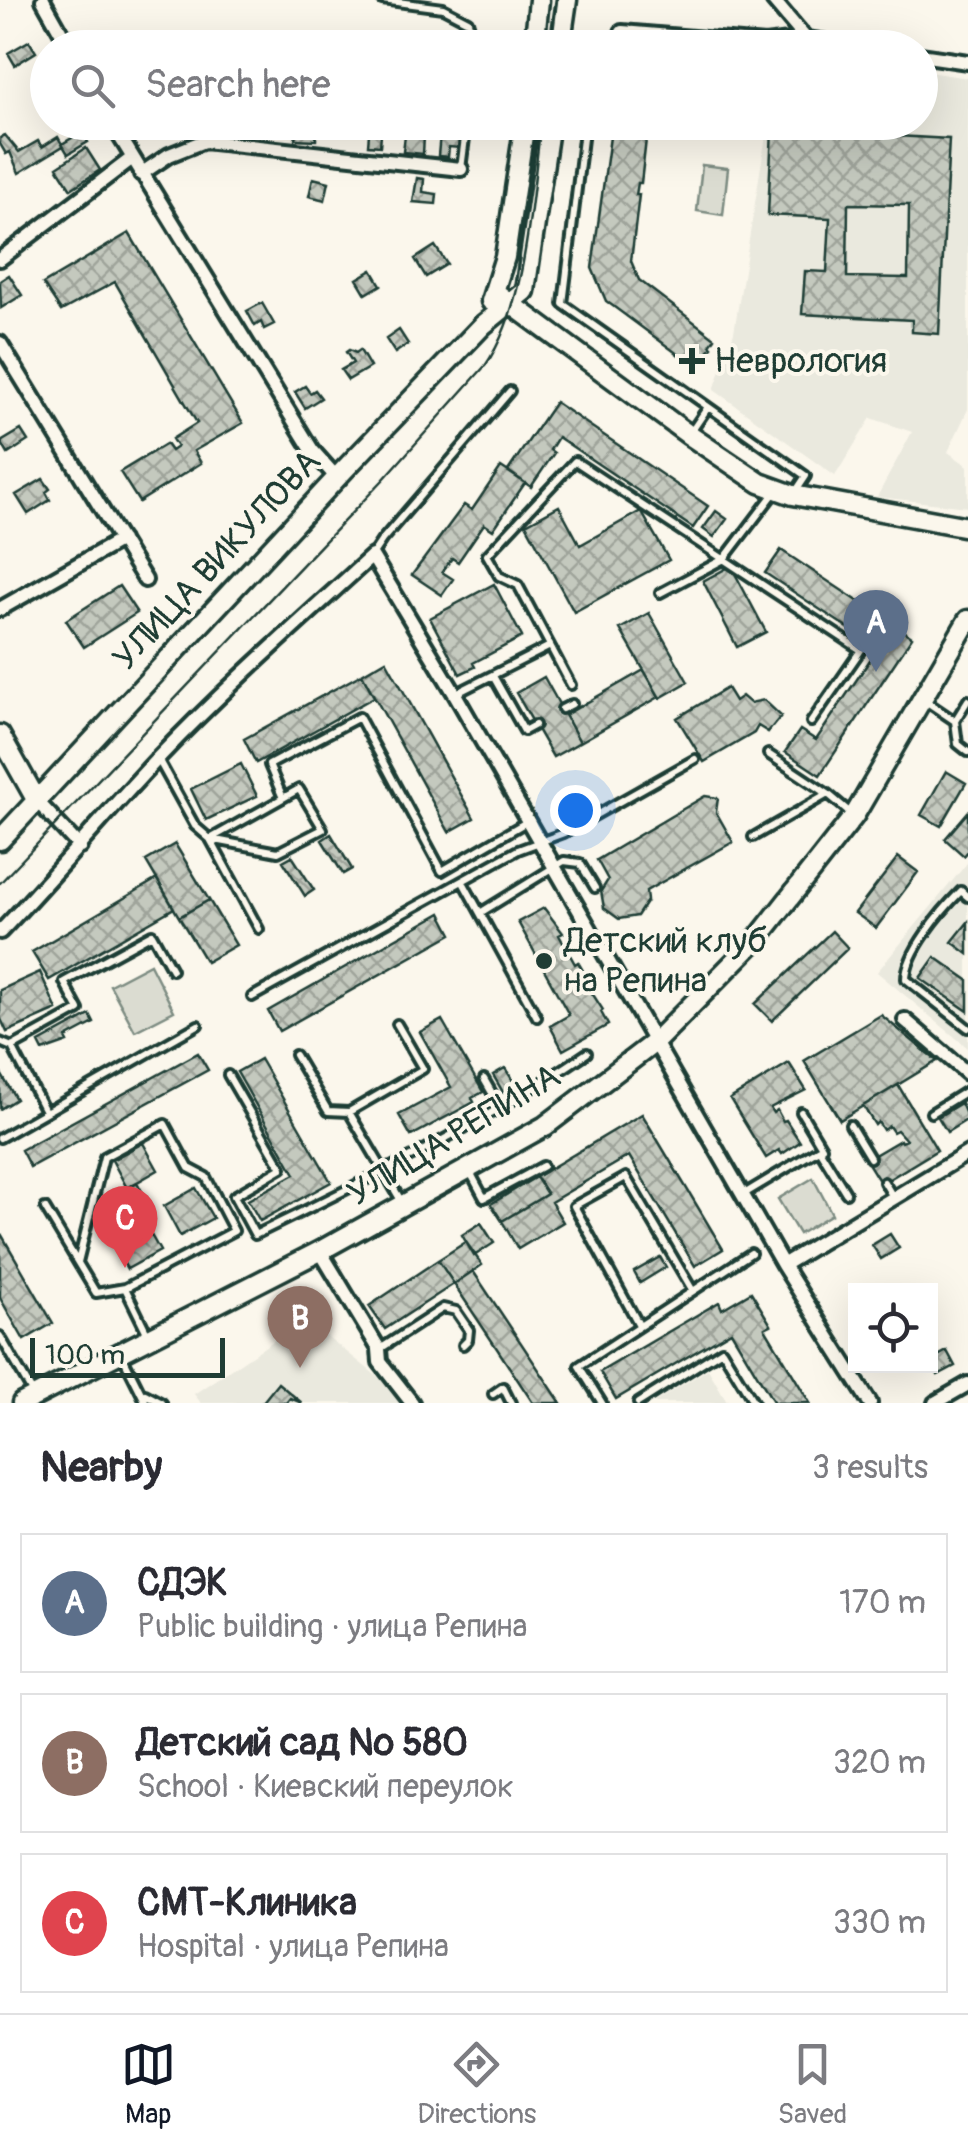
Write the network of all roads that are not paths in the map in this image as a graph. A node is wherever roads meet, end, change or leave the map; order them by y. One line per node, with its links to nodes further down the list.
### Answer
1 (44, 0): 6 (street)
2 (382, 0): 7 (lane)
3 (540, 0): 8 (street)
4 (566, 0): 9 (street)
5 (773, 0): 10 (street)
6 (60, 30)
7 (471, 30)
8 (536, 30)
9 (562, 30)
10 (798, 30)
11 (938, 58): 12 (street)
12 (968, 62)
13 (121, 140): 18 (street)
14 (465, 140): 19 (lane)
15 (523, 140): 22 (street, УЛИЦА ВИКУЛОВА)
16 (547, 140): 23 (street, УЛИЦА ВИКУЛОВА)
17 (583, 140): 27 (lane)
18 (131, 158): 20 (street); 21 (street)
19 (461, 169): 20 (street)
20 (141, 174): 29 (street)
21 (0, 259)
22 (494, 292): 23 (street); 24 (street, УЛИЦА ВИКУЛОВА)
23 (511, 303): 24 (street, УЛИЦА ВИКУЛОВА); 28 (street)
24 (483, 326): 29 (street, УЛИЦА ВИКУЛОВА)
25 (0, 343): 32 (street)
26 (510, 391): 33 (lane)
27 (708, 407): 28 (lane); 30 (lane)
28 (689, 435): 30 (street)
29 (337, 478): 57 (street, УЛИЦА ВИКУЛОВА)
30 (785, 493): 31 (street); 34 (lane)
31 (968, 527)
32 (121, 540): 35 (street); 37 (street)
33 (372, 556): 42 (street); 53 (street)
34 (724, 559): 36 (lane); 39 (lane); 48 (lane)
35 (145, 580)
36 (660, 593)
37 (0, 609)
38 (968, 620): 43 (street, УЛИЦА РЕПИНА)
39 (550, 646): 40 (lane); 41 (lane)
40 (492, 676): 42 (lane); 49 (lane)
41 (572, 686)
42 (455, 694): 59 (street)
43 (923, 699): 47 (lane); 58 (street, УЛИЦА РЕПИНА)
44 (968, 700): 47 (lane)
45 (572, 704): 46 (lane)
46 (562, 709)
47 (956, 721): 51 (lane)
48 (812, 722)
49 (535, 726)
50 (0, 735): 57 (street)
51 (968, 752)
52 (768, 754): 55 (lane)
53 (158, 758): 61 (lane); 64 (street)
54 (695, 758): 63 (lane)
55 (828, 794): 58 (lane); 60 (lane)
56 (283, 798): 59 (lane); 61 (lane); 61 (lane)
57 (37, 801): 62 (street, УЛИЦА ВИКУЛОВА); 64 (street)
58 (854, 816): 80 (street, УЛИЦА РЕПИНА)
59 (528, 821): 63 (street)
60 (754, 837)
61 (210, 839): 70 (lane)
62 (0, 840)
63 (540, 842): 65 (street); 66 (lane)
64 (80, 848): 71 (street)
65 (555, 867): 67 (lane); 69 (lane); 80 (street)
66 (463, 882): 69 (lane); 73 (lane)
67 (594, 888)
68 (968, 897): 78 (lane)
69 (480, 913): 74 (lane)
70 (259, 929)
71 (0, 932)
72 (172, 970): 81 (lane)
73 (252, 998)
74 (538, 1017)
75 (900, 1023): 84 (street)
76 (396, 1024): 90 (lane)
77 (198, 1025): 89 (lane)
78 (968, 1028)
79 (0, 1042): 81 (lane)
80 (655, 1042): 99 (street, УЛИЦА РЕПИНА); 103 (street)
81 (12, 1047): 89 (lane)
82 (587, 1053): 88 (lane)
83 (295, 1054): 90 (lane)
84 (968, 1074)
85 (228, 1075): 100 (lane)
86 (484, 1080): 88 (lane)
87 (968, 1090): 92 (lane)
88 (500, 1107): 100 (lane)
89 (44, 1111): 94 (lane)
90 (349, 1112): 100 (lane)
91 (801, 1112): 95 (lane)
92 (931, 1113)
93 (850, 1125): 97 (lane)
94 (0, 1138)
95 (819, 1149): 102 (lane); 103 (lane)
96 (968, 1153): 104 (street)
97 (870, 1158)
98 (543, 1166): 99 (lane)
99 (468, 1168): 105 (street, УЛИЦА РЕПИНА)
100 (382, 1172): 105 (lane)
101 (884, 1182): 104 (lane)
102 (846, 1194)
103 (743, 1195): 110 (street)
104 (894, 1198): 110 (street)
105 (403, 1205): 107 (street, УЛИЦА РЕПИНА)
106 (46, 1208): 109 (lane)
107 (320, 1250): 115 (street, УЛИЦА РЕПИНА); 117 (street)
108 (751, 1252): 112 (lane)
109 (78, 1262): 111 (lane); 111 (lane)
110 (784, 1265): 123 (street)
111 (125, 1288): 115 (lane)
112 (693, 1291): 113 (lane); 113 (lane)
113 (639, 1325): 128 (lane)
114 (0, 1336): 122 (lane)
115 (149, 1337): 118 (street, УЛИЦА РЕПИНА)
116 (463, 1344): 117 (lane)
117 (379, 1349): 126 (street)
118 (121, 1352): 120 (lane); 122 (street, УЛИЦА РЕПИНА)
119 (968, 1384): 131 (street)
120 (144, 1394): 124 (lane); 125 (lane)
121 (493, 1394): 127 (lane)
122 (28, 1400)
123 (867, 1402)
124 (146, 1403)
125 (162, 1403)
126 (412, 1403)
127 (511, 1403)
128 (602, 1403)
129 (638, 1403): 130 (lane)
130 (754, 1403)
131 (935, 1403)

